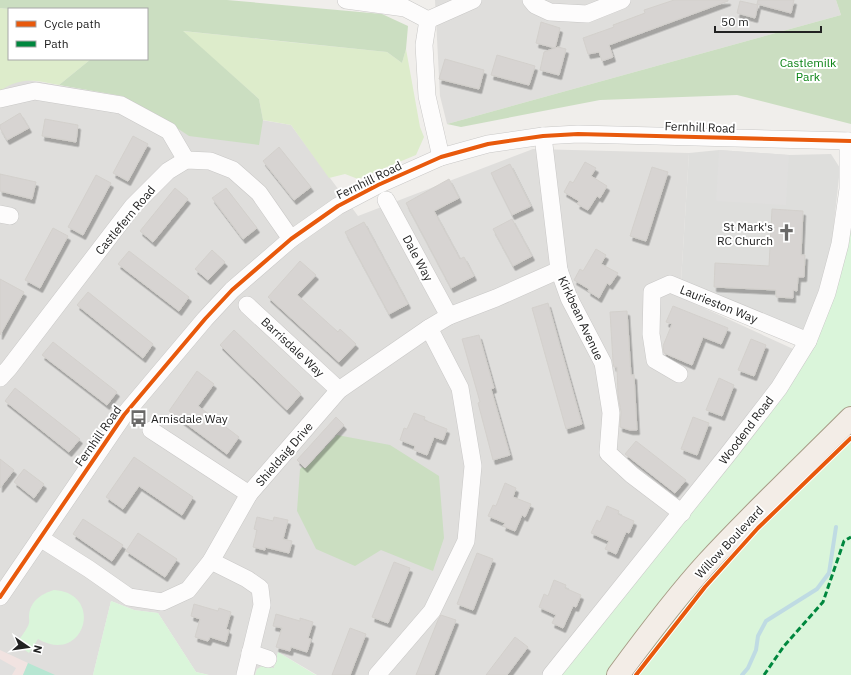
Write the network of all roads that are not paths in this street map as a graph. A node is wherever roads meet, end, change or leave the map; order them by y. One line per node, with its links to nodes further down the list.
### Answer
1 (346, 0): 5 (street)
2 (473, 0): 5 (street)
3 (531, 0): 4 (street)
4 (622, 0)
5 (428, 20): 9 (street)
6 (0, 99): 10 (street)
7 (543, 136): 8 (street, Fernhill Road); 9 (street, Fernhill Road); 13 (street, Kirkbean Avenue)
8 (850, 141): 17 (street, Woodend Road)
9 (441, 157): 12 (street, Fernhill Road)
10 (186, 160): 12 (street); 18 (street, Castlefern Road)
11 (386, 200): 15 (street, Dale Way)
12 (291, 239): 25 (street, Fernhill Road)
13 (558, 270): 15 (street, Shieldaig Drive); 24 (street, Kirkbean Avenue)
14 (247, 305): 20 (street, Barrisdale Way)
15 (449, 316): 16 (street, Shieldaig Drive)
16 (429, 328): 20 (street, Shieldaig Drive); 31 (street)
17 (808, 341): 19 (street, Laurieston Way); 24 (street, Woodend Road)
18 (3, 370)
19 (679, 374)
20 (339, 390): 23 (street, Shieldaig Drive)
21 (851, 418): 33 (main road, Willow Boulevard)
22 (151, 430): 23 (street)
23 (249, 494): 26 (street, Shieldaig Drive)
24 (682, 513): 32 (street, Woodend Road)
25 (40, 538): 26 (street, Shieldaig Drive); 27 (street, Fernhill Road)
26 (211, 561): 28 (street)
27 (0, 597)
28 (250, 653): 29 (street); 30 (street)
29 (268, 659)
30 (245, 675)
31 (377, 675)
32 (551, 675)
33 (618, 675)

